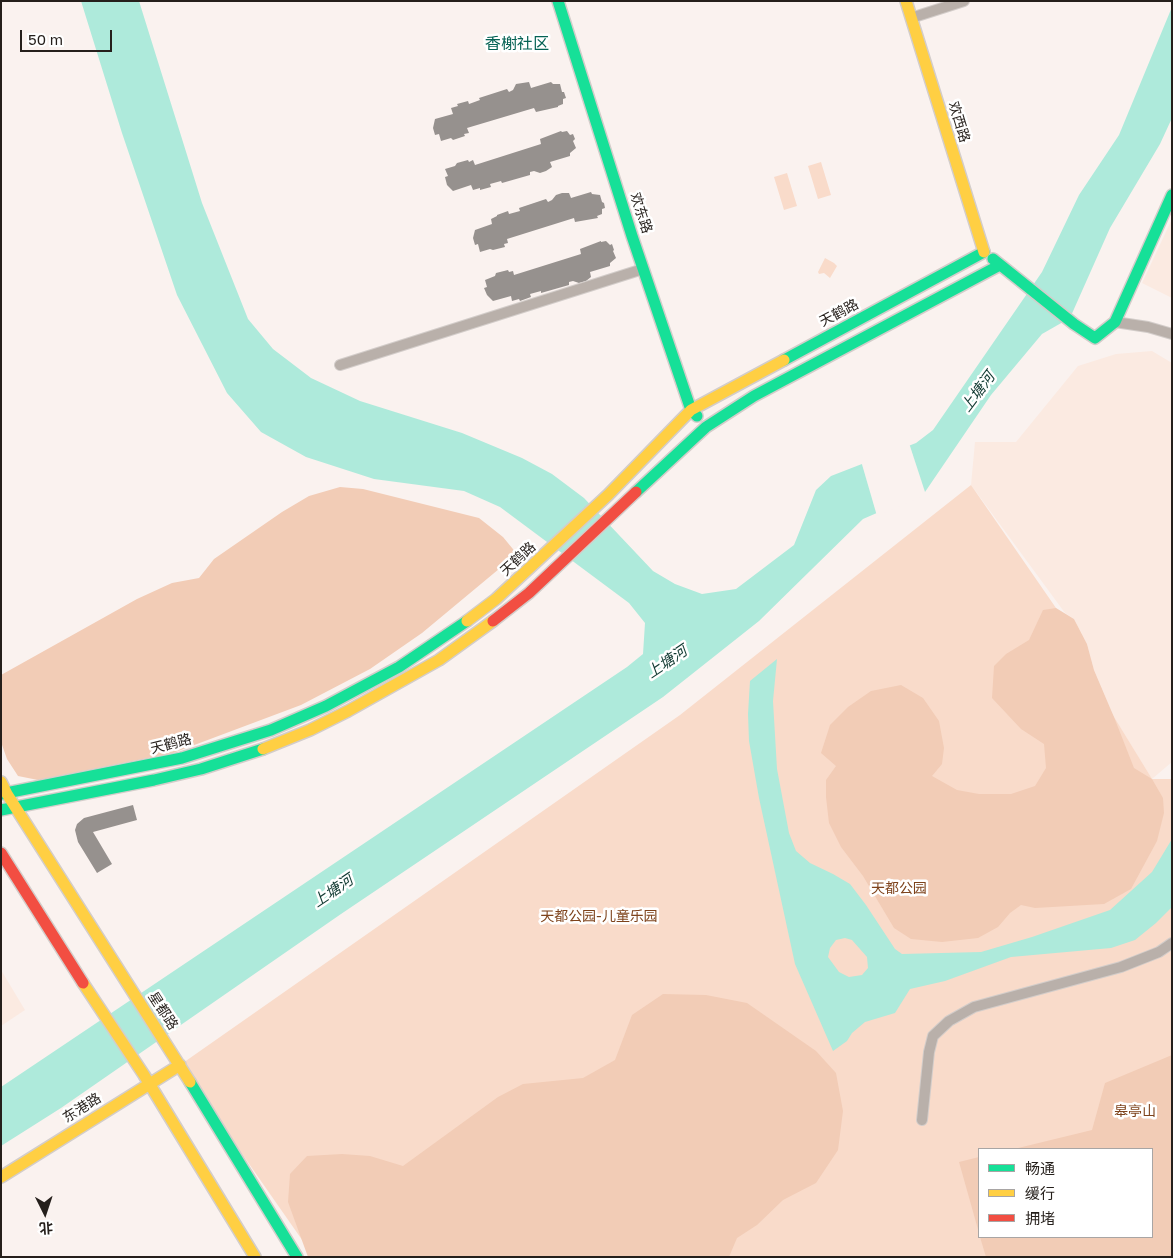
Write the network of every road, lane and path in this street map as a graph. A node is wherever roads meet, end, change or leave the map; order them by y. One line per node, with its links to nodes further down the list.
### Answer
1 (558, 1): 8 (main road, 欢东路)
2 (906, 1): 4 (main road, 欢西路)
3 (964, 1): 4 (street)
4 (911, 18): 6 (main road, 欢西路)
5 (1172, 194): 9 (main road)
6 (984, 252): 7 (main road); 12 (main road, 天鹤路)
7 (1000, 264): 9 (main road); 13 (main road)
8 (643, 269): 11 (street); 12 (main road, 欢东路)
9 (1115, 322): 10 (street)
10 (1172, 334)
11 (340, 365)
12 (691, 410): 13 (main road, 欢东路); 15 (main road, 天鹤路)
13 (706, 427): 16 (main road)
14 (1, 782): 15 (main road, 星都路)
15 (4, 794): 16 (main road, 星都路)
16 (15, 807): 17 (main road); 20 (main road, 星都路)
17 (1, 810)
18 (1, 853): 21 (main road)
19 (1172, 943): 22 (street)
20 (177, 1061): 21 (main road, 东港路); 25 (main road, 星都路)
21 (146, 1079): 23 (main road, 东港路); 24 (main road)
22 (922, 1120)
23 (1, 1177)
24 (255, 1257)
25 (297, 1257)

